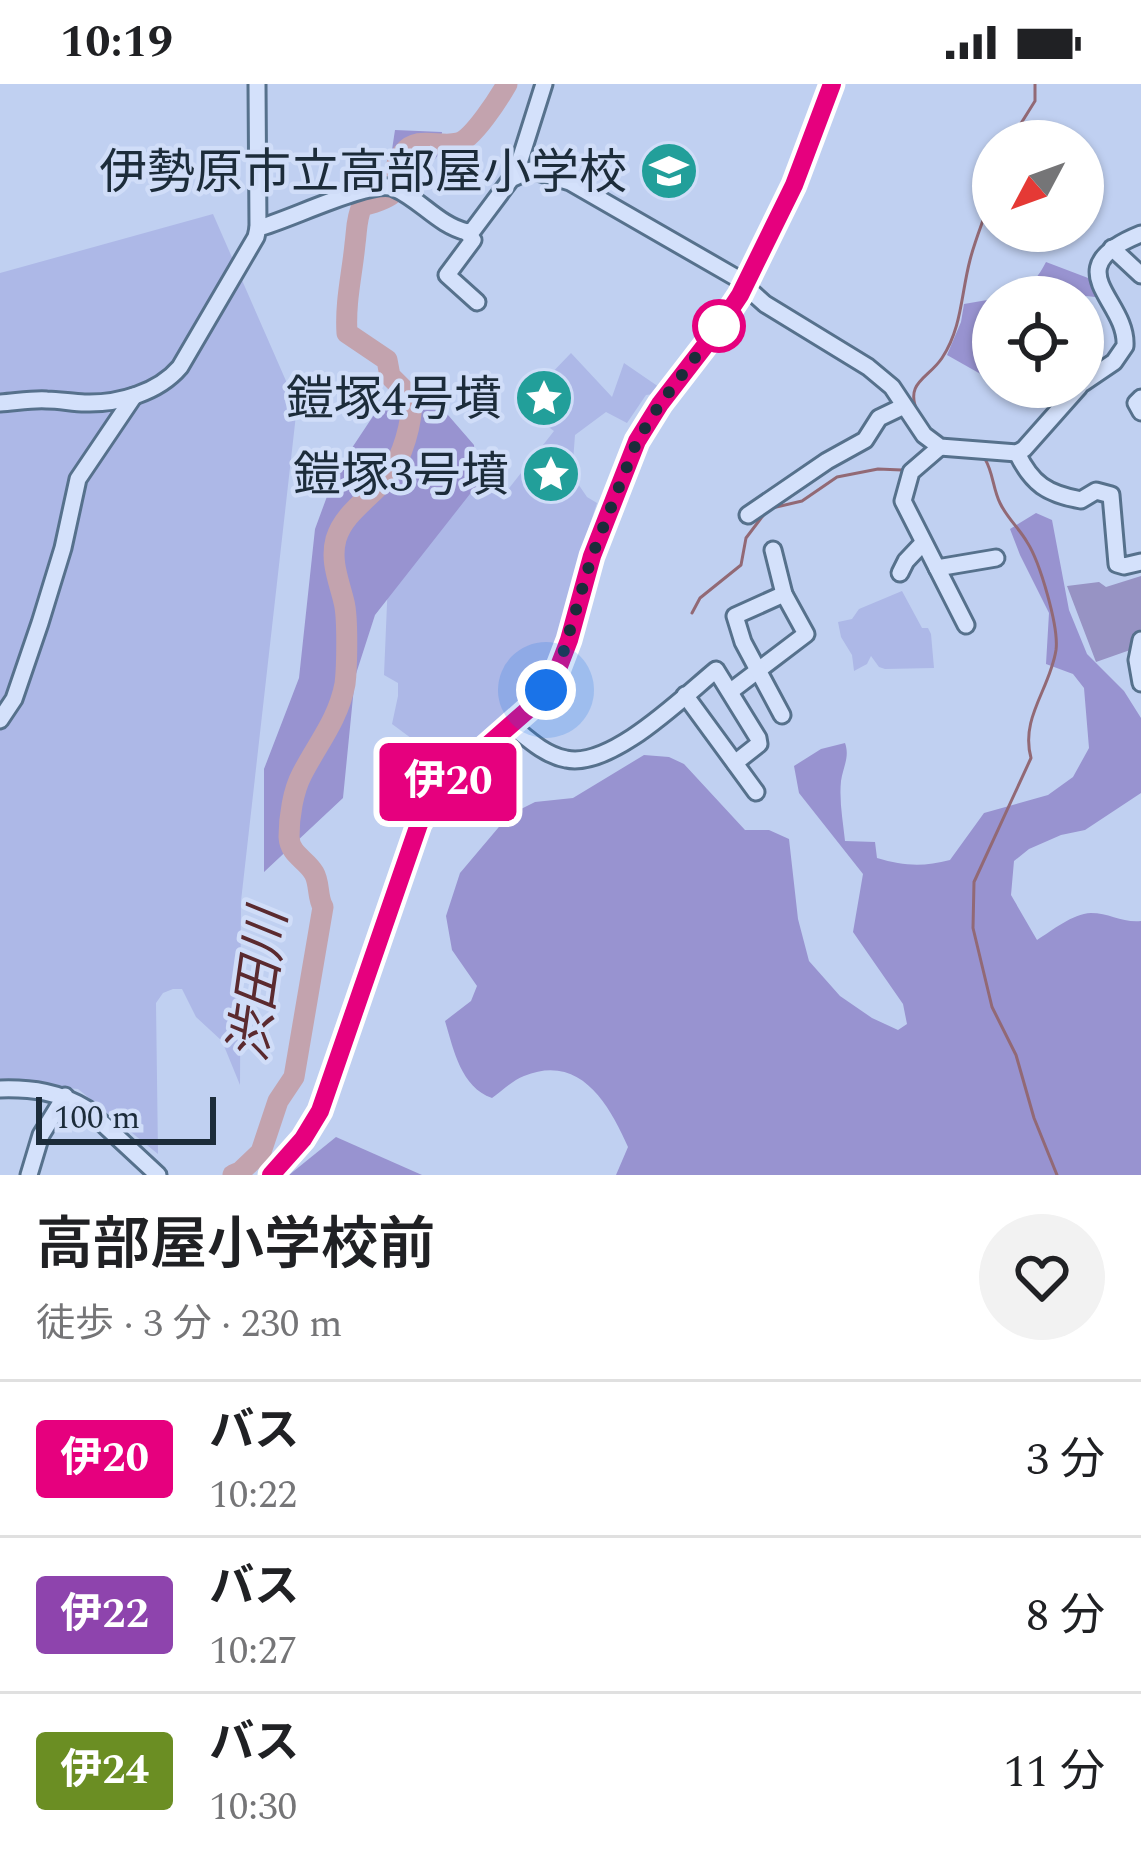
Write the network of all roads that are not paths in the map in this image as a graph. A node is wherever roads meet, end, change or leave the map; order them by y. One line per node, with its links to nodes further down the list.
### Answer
1 (257, 84): 5 (street)
2 (544, 84): 4 (street)
3 (832, 84): 11 (street)
4 (518, 174): 6 (street); 11 (street)
5 (258, 228): 6 (street); 15 (street)
6 (467, 232): 13 (street)
7 (1141, 235): 8 (street)
8 (1112, 248): 9 (street); 10 (street)
9 (1141, 275)
10 (1099, 276)
11 (745, 285): 18 (street); 39 (street)
12 (1104, 296): 14 (street)
13 (466, 297)
14 (1104, 369)
15 (134, 396): 17 (street); 38 (street)
16 (1141, 398): 20 (street)
17 (0, 403)
18 (904, 406): 21 (street); 23 (street)
19 (1061, 408): 22 (street)
20 (1141, 412)
21 (940, 447): 22 (street); 24 (street)
22 (1017, 453): 27 (street)
23 (748, 515)
24 (923, 543): 28 (street); 29 (street)
25 (773, 550): 30 (street)
26 (997, 558): 28 (street)
27 (1141, 562)
28 (937, 568): 31 (street)
29 (900, 574)
30 (784, 594): 33 (street); 33 (street)
31 (966, 625)
32 (1141, 640): 34 (street)
33 (760, 671): 35 (street); 37 (street)
34 (1141, 683)
35 (731, 691): 36 (street); 40 (street)
36 (685, 695): 39 (street); 40 (street)
37 (782, 715)
38 (0, 720)
39 (511, 724): 46 (street)
40 (734, 763): 41 (street)
41 (756, 792)
42 (0, 1089): 43 (street)
43 (65, 1096): 44 (street); 45 (street)
44 (29, 1175)
45 (158, 1175)
46 (271, 1175)

